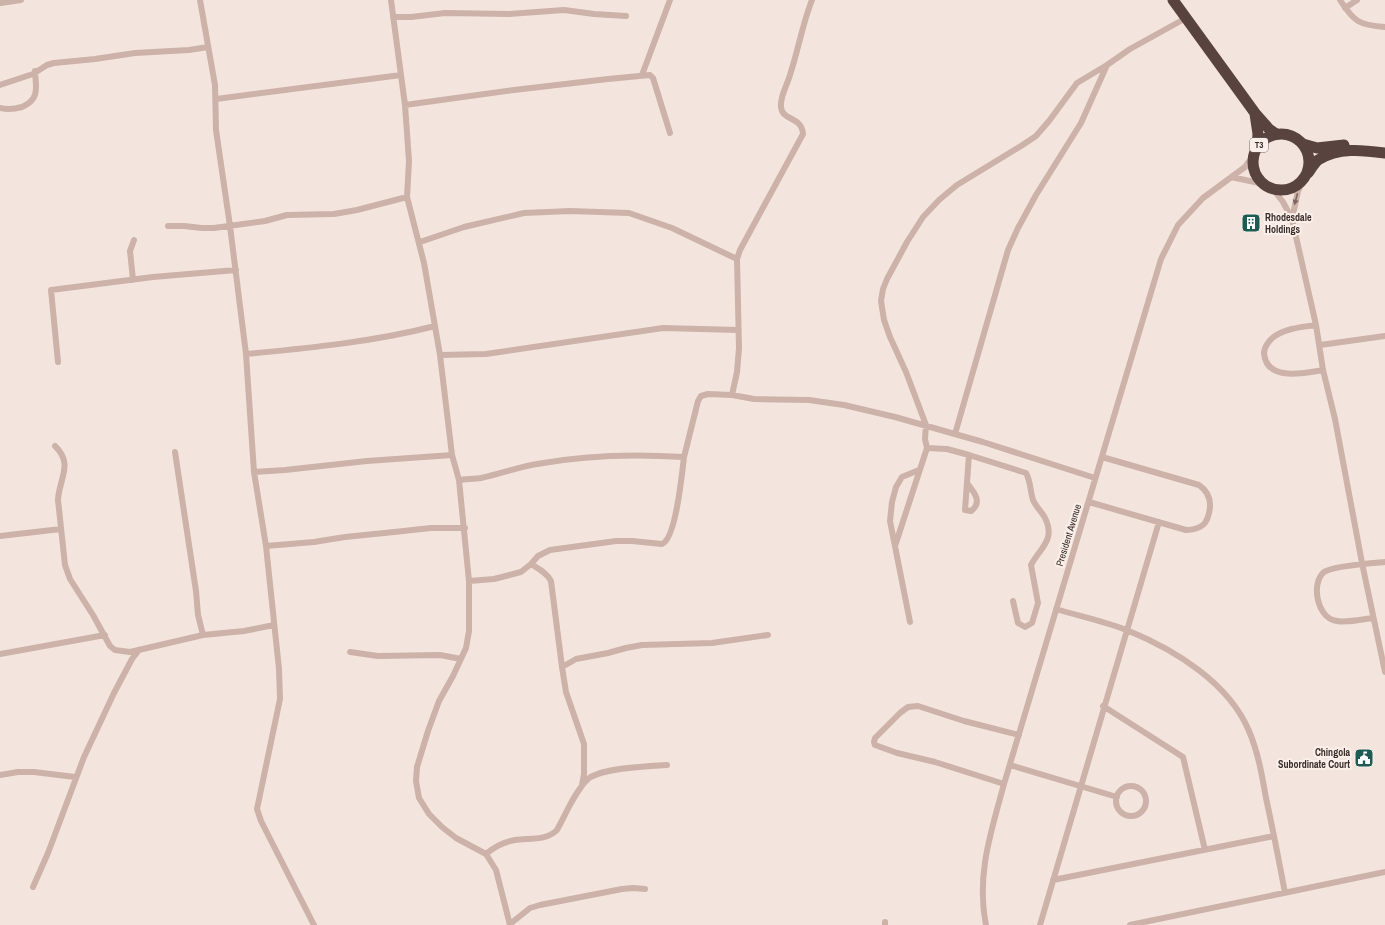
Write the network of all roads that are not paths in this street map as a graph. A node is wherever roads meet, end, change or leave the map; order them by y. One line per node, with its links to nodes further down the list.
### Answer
1 (21, 0): 9 (street)
2 (200, 0): 15 (street)
3 (391, 0): 12 (street)
4 (670, 0): 19 (street)
5 (812, 0): 40 (street)
6 (1173, 0): 13 (highway, T3)
7 (1340, 0): 10 (street)
8 (1357, 0): 10 (street)
9 (1, 3)
10 (1345, 8): 14 (street)
11 (626, 16): 12 (street)
12 (393, 17): 18 (street)
13 (1186, 18): 16 (street); 24 (highway, T3)
14 (1385, 27)
15 (208, 47): 17 (street); 21 (street)
16 (1107, 65): 53 (street); 54 (street)
17 (36, 72): 20 (street); 23 (street)
18 (401, 75): 21 (street); 22 (street)
19 (642, 75): 22 (street); 25 (street)
20 (0, 85)
21 (216, 99): 37 (street)
22 (405, 105): 34 (street)
23 (0, 108)
24 (1254, 113): 26 (highway, T3); 29 (highway, T3)
25 (670, 133)
26 (1276, 134): 27 (highway, T3); 29 (highway, T3)
27 (1303, 144): 28 (highway, T3); 32 (highway)
28 (1385, 146)
29 (1255, 151): 31 (street, President Avenue); 33 (highway, T3)
30 (1385, 153): 32 (highway)
31 (1231, 177): 33 (street); 60 (street, President Avenue)
32 (1305, 177): 33 (highway); 35 (street, one-way to 35)
33 (1268, 187): 35 (street)
34 (407, 197): 37 (street); 39 (street)
35 (1292, 219): 43 (street)
36 (168, 226): 37 (street)
37 (230, 226): 41 (street)
38 (134, 240): 42 (street)
39 (420, 242): 40 (street); 44 (street)
40 (738, 259): 45 (street)
41 (236, 270): 42 (street); 48 (street)
42 (133, 280): 50 (street)
43 (1316, 324): 47 (street); 51 (street)
44 (435, 326): 48 (street); 49 (street)
45 (738, 330): 49 (street); 52 (street)
46 (1385, 336): 47 (street)
47 (1320, 345): 51 (street)
48 (246, 354): 63 (street)
49 (440, 355): 58 (street)
50 (58, 362)
51 (1323, 370): 75 (street)
52 (732, 395): 53 (street); 61 (street)
53 (926, 425): 54 (street); 56 (street)
54 (955, 434): 64 (street)
55 (55, 446): 70 (street)
56 (927, 448): 59 (street); 62 (street)
57 (175, 452): 85 (street)
58 (452, 455): 63 (street); 65 (street)
59 (969, 455): 66 (street); 78 (street)
60 (1102, 457): 64 (street, President Avenue); 68 (street)
61 (684, 458): 65 (street); 76 (street)
62 (920, 470): 73 (street); 73 (street)
63 (254, 472): 72 (street)
64 (1095, 478): 67 (street, President Avenue)
65 (459, 480): 69 (street)
66 (967, 483)
67 (1089, 502): 68 (street); 79 (street, President Avenue)
68 (1158, 522): 83 (street)
69 (465, 528): 72 (street); 77 (street)
70 (61, 529): 71 (street); 84 (street)
71 (0, 536)
72 (266, 546): 82 (street)
73 (895, 546): 81 (street)
74 (1385, 562): 75 (street)
75 (1362, 563): 80 (street); 80 (street)
76 (531, 564): 77 (street); 91 (street)
77 (469, 581): 90 (street)
78 (1013, 601)
79 (1056, 609): 83 (street); 94 (street, President Avenue)
80 (1374, 618): 92 (street)
81 (910, 622)
82 (274, 625): 85 (street); 111 (street)
83 (1128, 630): 93 (street); 103 (street)
84 (105, 635): 87 (street); 89 (street)
85 (203, 635): 87 (street)
86 (768, 635): 91 (street)
87 (139, 650): 98 (street)
88 (350, 652): 90 (street)
89 (0, 654)
90 (461, 659): 105 (street)
91 (562, 667): 100 (street)
92 (1385, 672)
93 (1104, 706): 101 (street); 104 (street)
94 (1019, 735): 96 (street, President Avenue); 99 (street)
95 (667, 765): 100 (street)
96 (1010, 766): 99 (street, President Avenue); 101 (street)
97 (0, 775): 98 (street)
98 (75, 777): 108 (street)
99 (1004, 784): 113 (street, President Avenue)
100 (582, 786): 105 (street)
101 (1080, 787): 102 (street); 107 (street)
102 (1117, 797): 102 (street)
103 (1274, 836): 104 (street); 110 (street)
104 (1205, 850): 107 (street)
105 (486, 854): 112 (street)
106 (1385, 872): 110 (street)
107 (1053, 880): 114 (street)
108 (33, 887)
109 (645, 889): 112 (street)
110 (1285, 893): 115 (street)
111 (314, 925)
112 (510, 925)
113 (986, 925)
114 (1040, 925)
115 (1130, 925)

